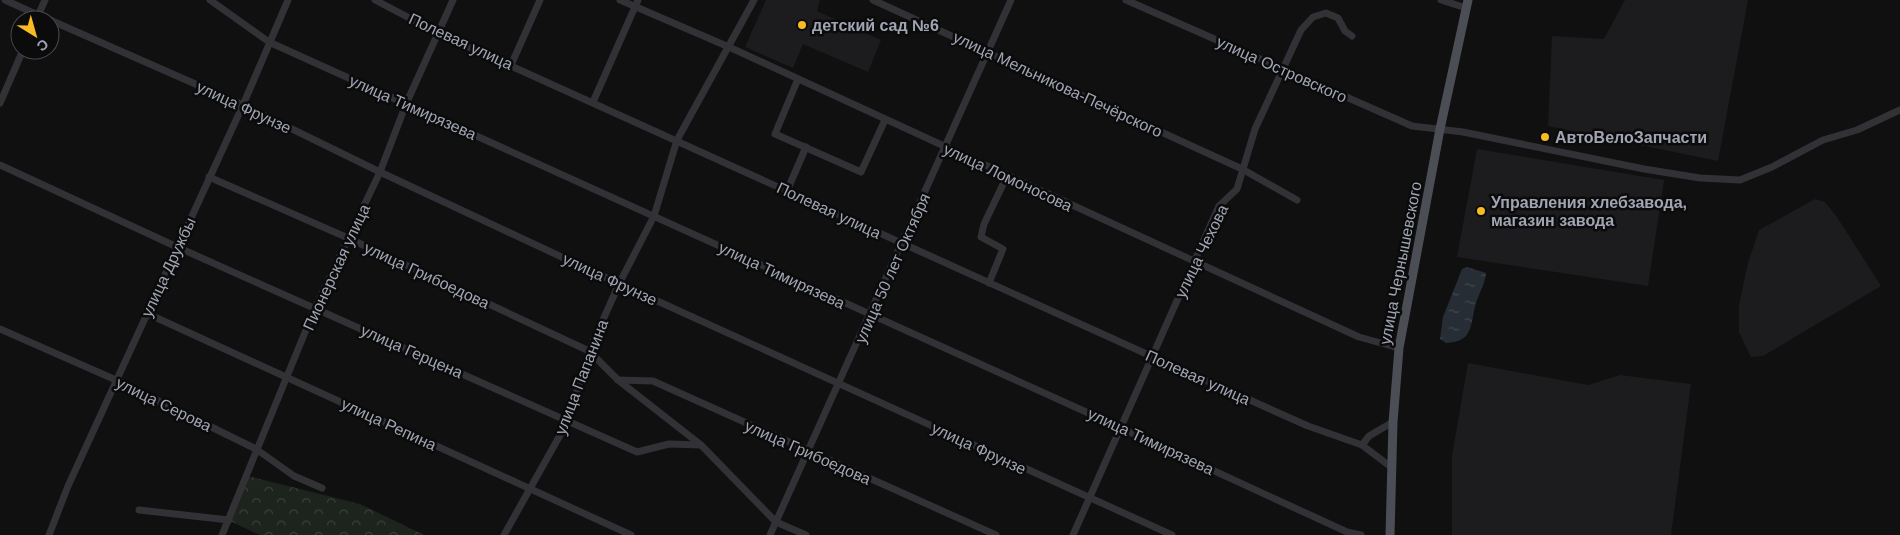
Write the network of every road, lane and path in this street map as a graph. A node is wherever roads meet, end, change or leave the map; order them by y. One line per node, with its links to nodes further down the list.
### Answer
1 (5, 0): 15 (street, улица Фрунзе)
2 (210, 0): 19 (street, улица Тимирязева)
3 (288, 0): 19 (street, улица Дружбы)
4 (375, 0): 17 (street, Полевая улица)
5 (453, 0): 17 (street, Пионерская улица)
6 (540, 0): 23 (street)
7 (620, 0): 13 (street, улица Ломоносова)
8 (754, 0): 20 (street, улица Папанина)
9 (873, 0): 21 (street, улица Мельникова-Печёрского)
10 (1012, 0): 21 (street, улица 50 лет Октября)
11 (1126, 0): 24 (street, улица Островского)
12 (1441, 0): 14 (street)
13 (636, 3): 20 (street, улица Ломоносова); 26 (street)
14 (1467, 4): 32 (main road, улица Чернышевского)
15 (23, 10)
16 (60, 24): 29 (street, улица Фрунзе)
17 (438, 33): 23 (street, Полевая улица); 28 (street, Пионерская улица)
18 (1352, 36): 24 (street, улица Чехова)
19 (269, 42): 28 (street, улица Тимирязева); 29 (street, улица Дружбы)
20 (729, 47): 25 (street, улица Ломоносова); 33 (street, улица Папанина)
21 (988, 52): 35 (street, улица 50 лет Октября); 37 (street, улица Мельникова-Печёрского)
22 (19, 60): 27 (street)
23 (511, 65): 26 (street, Полевая улица)
24 (1284, 70): 32 (street, улица Островского); 37 (street, улица Чехова)
25 (798, 79): 31 (street, улица Ломоносова); 34 (street)
26 (593, 102): 33 (street, Полевая улица)
27 (0, 103)
28 (406, 104): 38 (street, Пионерская улица); 43 (street, улица Тимирязева)
29 (243, 105): 38 (street, улица Фрунзе); 40 (street, улица Дружбы)
30 (1900, 110): 32 (street, улица Островского)
31 (885, 120): 34 (street); 35 (street, улица Ломоносова)
32 (1440, 129): 54 (main road, улица Чернышевского)
33 (677, 140): 41 (street, Полевая улица); 43 (street, улица Папанина)
34 (806, 147): 41 (street)
35 (946, 148): 39 (street, улица Ломоносова); 45 (street, улица 50 лет Октября)
36 (0, 165): 46 (street, улица Герцена)
37 (1242, 168): 42 (street, улица Мельникова-Печёрского); 47 (street, улица Чехова)
38 (380, 172): 44 (street, Пионерская улица); 49 (street, улица Фрунзе)
39 (1007, 176): 47 (street, улица Ломоносова); 48 (street)
40 (209, 177): 44 (street, улица Грибоедова); 46 (street, улица Дружбы)
41 (787, 191): 45 (street, Полевая улица)
42 (1297, 200)
43 (654, 216): 49 (street, улица Папанина); 52 (street, улица Тимирязева)
44 (348, 238): 50 (street, Пионерская улица); 55 (street, улица Грибоедова)
45 (902, 244): 48 (street, Полевая улица); 52 (street, улица 50 лет Октября)
46 (176, 247): 50 (street, улица Герцена); 51 (street, улица Дружбы)
47 (1193, 262): 54 (street, улица Ломоносова); 56 (street, улица Чехова)
48 (989, 283): 56 (street, Полевая улица)
49 (619, 284): 55 (street, улица Папанина); 60 (street, улица Фрунзе)
50 (315, 308): 57 (street, Пионерская улица); 61 (street, улица Герцена)
51 (146, 313): 57 (street, улица Репина); 58 (street, улица Дружбы)
52 (870, 315): 60 (street, улица 50 лет Октября); 63 (street, улица Тимирязева)
53 (0, 329): 58 (street, улица Серова)
54 (1399, 348): 62 (main road, улица Чернышевского)
55 (589, 351): 59 (street, улица Грибоедова); 61 (street, улица Папанина)
56 (1150, 356): 63 (street, улица Чехова); 65 (street, Полевая улица)
57 (287, 377): 66 (street, Пионерская улица); 70 (street, улица Репина)
58 (116, 380): 66 (street, улица Серова); 75 (street, улица Дружбы)
59 (618, 380): 64 (street, улица Грибоедова); 67 (street, улица Грибоедова)
60 (840, 383): 67 (street, улица 50 лет Октября); 71 (street, улица Фрунзе)
61 (568, 421): 64 (street, улица Герцена); 70 (street, улица Папанина)
62 (1393, 422): 65 (street); 68 (main road, улица Чернышевского)
63 (1120, 426): 71 (street, улица Чехова); 84 (street, улица Тимирязева)
64 (702, 445): 74 (street)
65 (1362, 445): 68 (street, Полевая улица)
66 (256, 449): 69 (street, улица Серова); 73 (street, Пионерская улица)
67 (808, 452): 74 (street, улица 50 лет Октября); 81 (street, улица Грибоедова)
68 (1391, 467): 85 (main road, улица Чернышевского)
69 (322, 488)
70 (530, 490): 77 (street, улица Папанина); 78 (street, улица Репина)
71 (1090, 499): 82 (street, улица Чехова); 83 (street, улица Фрунзе)
72 (140, 510): 73 (street)
73 (229, 520): 76 (street, Пионерская улица)
74 (776, 522): 79 (street, улица 50 лет Октября); 80 (street)
75 (49, 535)
76 (222, 535)
77 (504, 535)
78 (631, 535)
79 (770, 535)
80 (806, 535)
81 (996, 535)
82 (1073, 535)
83 (1172, 535)
84 (1361, 535)
85 (1390, 535)

